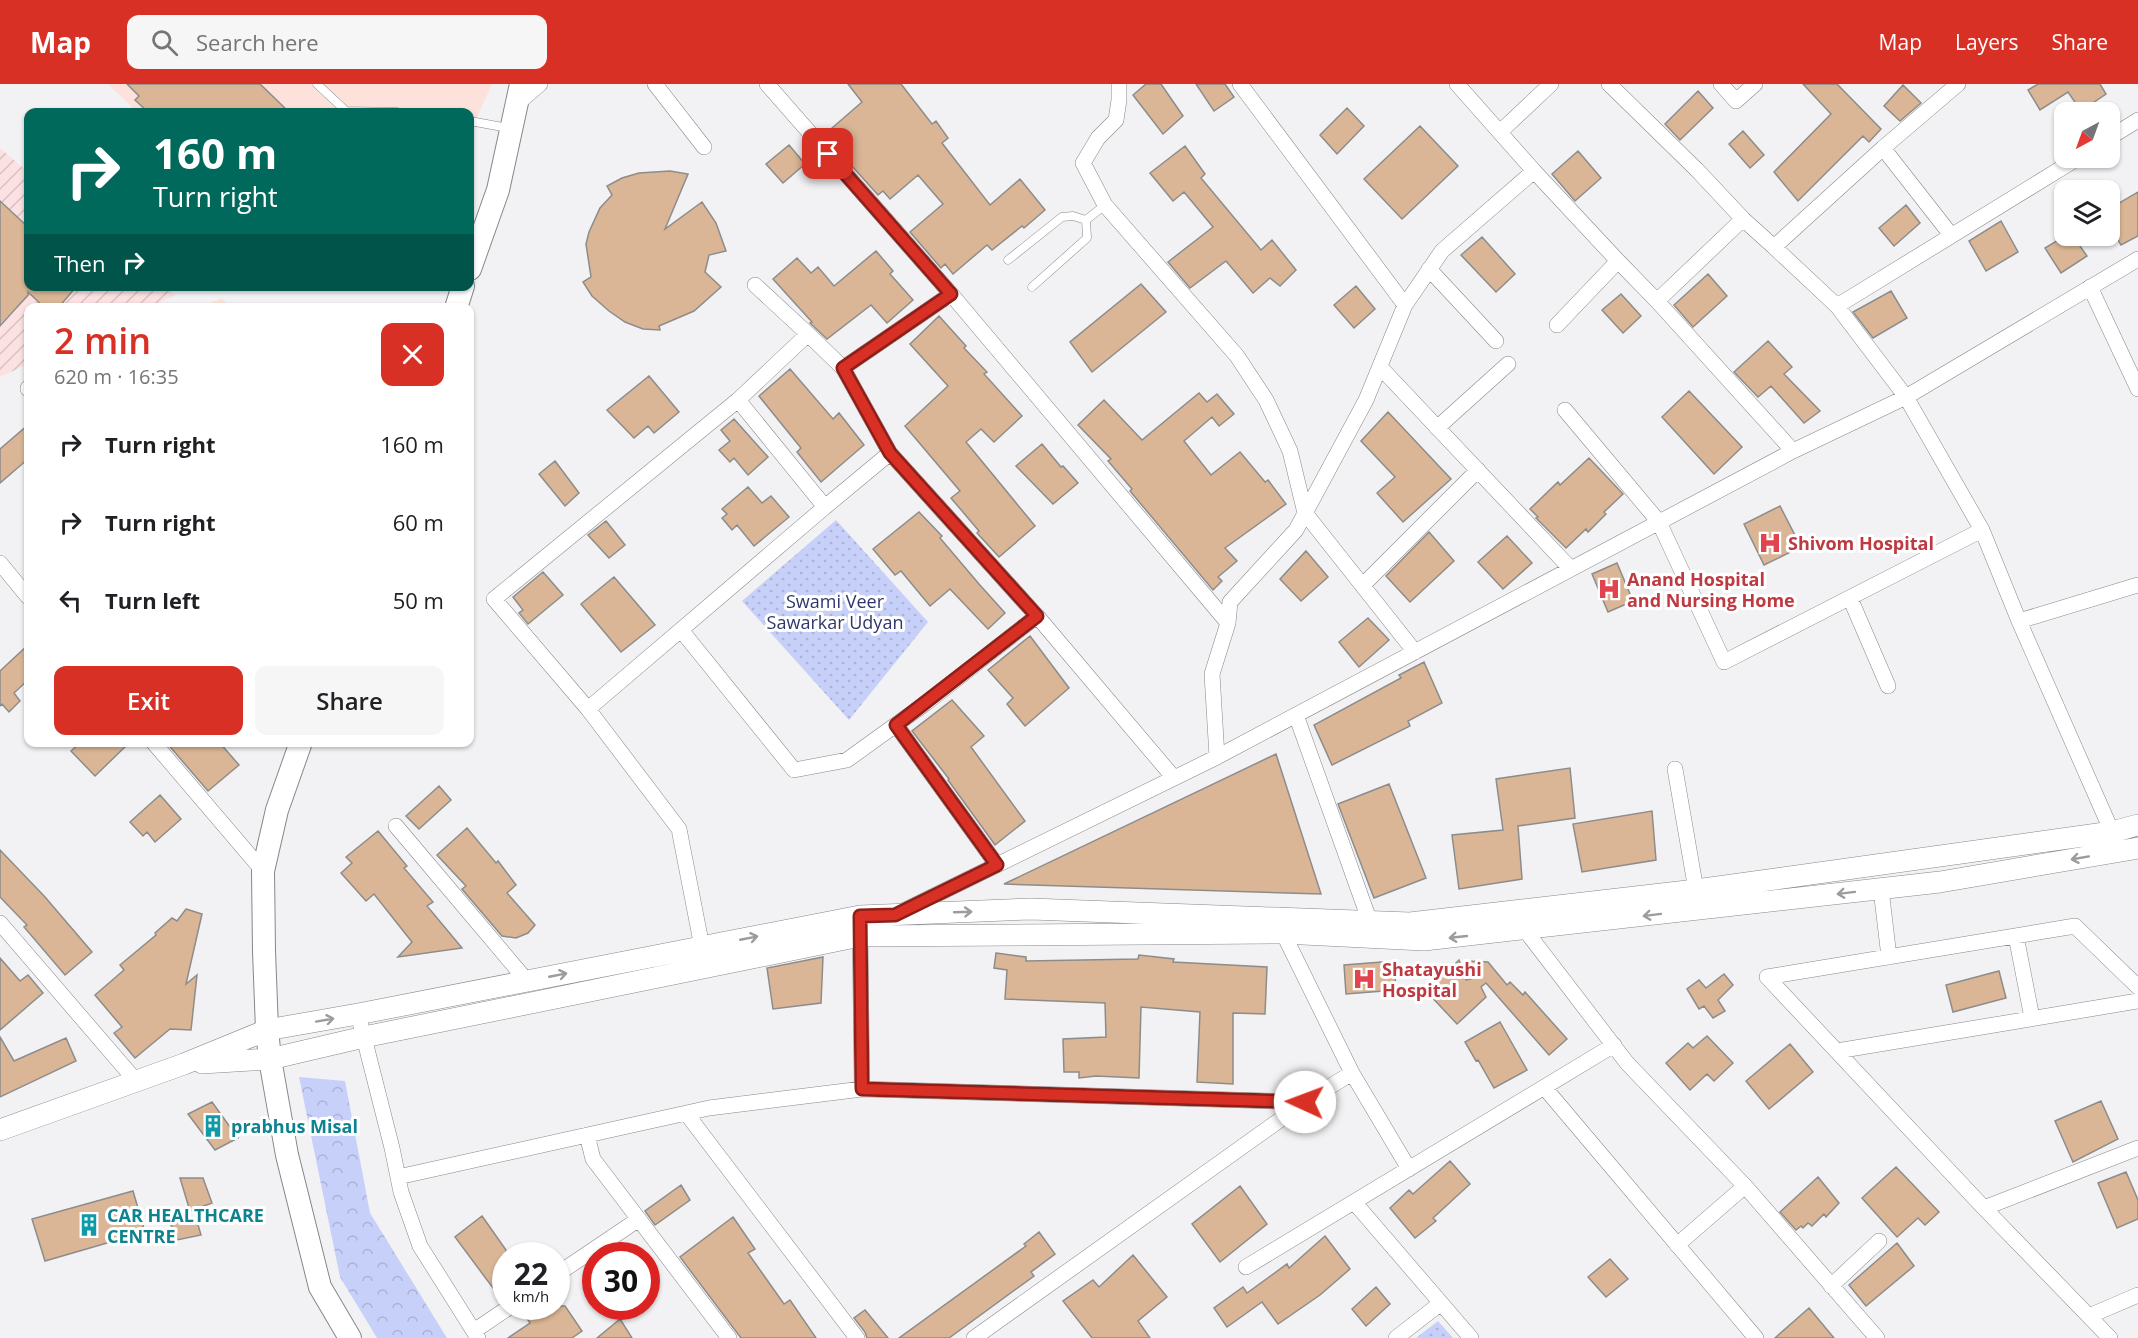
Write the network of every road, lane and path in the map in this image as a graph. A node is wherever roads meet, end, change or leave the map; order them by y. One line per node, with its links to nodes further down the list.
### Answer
1 (317, 84): 14 (lane)
2 (540, 84): 13 (street)
3 (655, 84): 20 (street)
4 (767, 84): 37 (street)
5 (1119, 84): 24 (street)
6 (1240, 84): 39 (street)
7 (1551, 84): 19 (street)
8 (1609, 84): 25 (street)
9 (1721, 84): 10 (street)
10 (1755, 84)
11 (1958, 84): 21 (street)
12 (1460, 85): 19 (street)
13 (520, 94): 17 (main road)
14 (343, 108)
15 (2138, 120): 18 (street)
16 (474, 122): 17 (lane)
17 (512, 129): 29 (main road)
18 (2120, 131)
19 (1500, 132): 23 (street)
20 (705, 147)
21 (1883, 148): 27 (street); 28 (street)
22 (2062, 168): 27 (street)
23 (1534, 171): 32 (street); 33 (street)
24 (1105, 205): 26 (lane); 56 (street)
25 (1743, 219): 28 (street); 38 (street)
26 (1086, 220): 30 (lane); 35 (lane)
27 (1951, 236): 40 (street)
28 (1774, 247): 40 (street)
29 (474, 259)
30 (1008, 260)
31 (2138, 260): 36 (street)
32 (1618, 261): 38 (street); 41 (street)
33 (1429, 269): 39 (street); 43 (street)
34 (755, 285): 42 (street)
35 (1032, 287)
36 (2090, 287): 47 (street); 48 (street)
37 (951, 294): 46 (street); 67 (street)
38 (1657, 301): 52 (street)
39 (1405, 305): 45 (street)
40 (1837, 306): 48 (street)
41 (1557, 325)
42 (808, 334): 46 (street); 49 (street)
43 (1496, 341)
44 (1508, 364): 51 (street)
45 (1380, 367): 51 (street); 56 (street)
46 (843, 368): 53 (street)
47 (2138, 389)
48 (1906, 397): 52 (street); 58 (street)
49 (738, 400): 55 (street); 71 (street)
50 (1565, 410): 57 (street)
51 (1437, 428): 54 (street)
52 (1793, 451): 57 (street)
53 (890, 453): 55 (street); 65 (street)
54 (1478, 470): 60 (street); 61 (street)
55 (825, 507): 68 (street)
56 (1305, 513): 61 (street); 67 (street)
57 (1659, 522): 60 (street); 64 (street)
58 (1982, 530): 64 (street); 66 (street)
59 (0, 564): 63 (street)
60 (1571, 569): 69 (street)
61 (1363, 585): 69 (street)
62 (2138, 585): 66 (street)
63 (24, 592)
64 (1850, 598): 70 (street)
65 (1037, 616): 73 (street); 78 (street)
66 (2019, 621): 81 (street)
67 (1228, 623): 76 (street)
68 (681, 630): 71 (street); 73 (street)
69 (1415, 652): 72 (street)
70 (1888, 687)
71 (588, 709): 95 (street)
72 (1296, 715): 76 (street); 89 (street)
73 (896, 725): 83 (street)
74 (157, 747): 84 (street)
75 (299, 747): 84 (main road)
76 (1217, 757): 78 (street)
77 (1675, 769): 86 (street)
78 (1174, 778): 83 (street)
79 (2138, 825): 81 (main road)
80 (396, 826): 97 (street)
81 (2112, 832): 86 (main road)
82 (2138, 848): 85 (main road, one-way to 85)
83 (997, 865): 88 (street)
84 (263, 871): 102 (main road)
85 (1881, 889): 92 (main road, one-way to 92); 96 (street)
86 (1696, 890): 87 (main road)
87 (1510, 912): 89 (main road); 92 (street)
88 (895, 915): 89 (main road, one-way to 89); 91 (main road)
89 (1371, 922)
90 (0, 923): 109 (street)
91 (860, 926): 93 (main road); 95 (main road, one-way to 91); 103 (main road); 111 (street)
92 (1525, 929): 93 (main road, one-way to 93); 104 (street)
93 (1283, 933): 108 (street)
94 (2016, 936): 96 (street); 98 (street); 101 (street)
95 (702, 947): 97 (main road, one-way to 95)
96 (1888, 957): 105 (street)
97 (527, 981): 100 (main road)
98 (2138, 987)
99 (2138, 1000): 101 (street)
100 (358, 1014): 102 (main road, one-way to 100); 103 (street)
101 (2032, 1018): 105 (street)
102 (267, 1030): 106 (main road); 107 (main road)
103 (364, 1037): 106 (main road); 118 (street)
104 (1614, 1045): 110 (street); 119 (street)
105 (1837, 1051): 121 (street)
106 (270, 1059): 107 (main road); 133 (main road)
107 (184, 1064): 109 (main road)
108 (1352, 1074): 112 (street); 117 (street)
109 (136, 1081): 114 (main road)
110 (1544, 1087): 117 (street); 124 (street)
111 (862, 1089): 112 (street); 113 (street)
112 (1305, 1102): 136 (street)
113 (686, 1113): 115 (street); 135 (street)
114 (4, 1123)
115 (587, 1135): 118 (street); 122 (street)
116 (2138, 1148): 121 (street)
117 (1409, 1169): 120 (street)
118 (398, 1177): 132 (street)
119 (1745, 1186): 124 (street); 127 (street)
120 (1354, 1202): 126 (street); 129 (street)
121 (1984, 1208): 130 (street)
122 (639, 1219): 125 (street); 134 (street)
123 (1879, 1241): 127 (street)
124 (1677, 1245): 139 (street)
125 (570, 1266)
126 (1246, 1267)
127 (1831, 1286): 140 (street)
128 (2138, 1296): 130 (street)
129 (1441, 1303): 137 (street); 138 (street)
130 (2089, 1316): 141 (street)
131 (494, 1320): 132 (street)
132 (476, 1335)
133 (350, 1338)
134 (729, 1338)
135 (857, 1338)
136 (974, 1338)
137 (1396, 1338)
138 (1471, 1338)
139 (1756, 1338)
140 (1876, 1338)
141 (2110, 1338)

